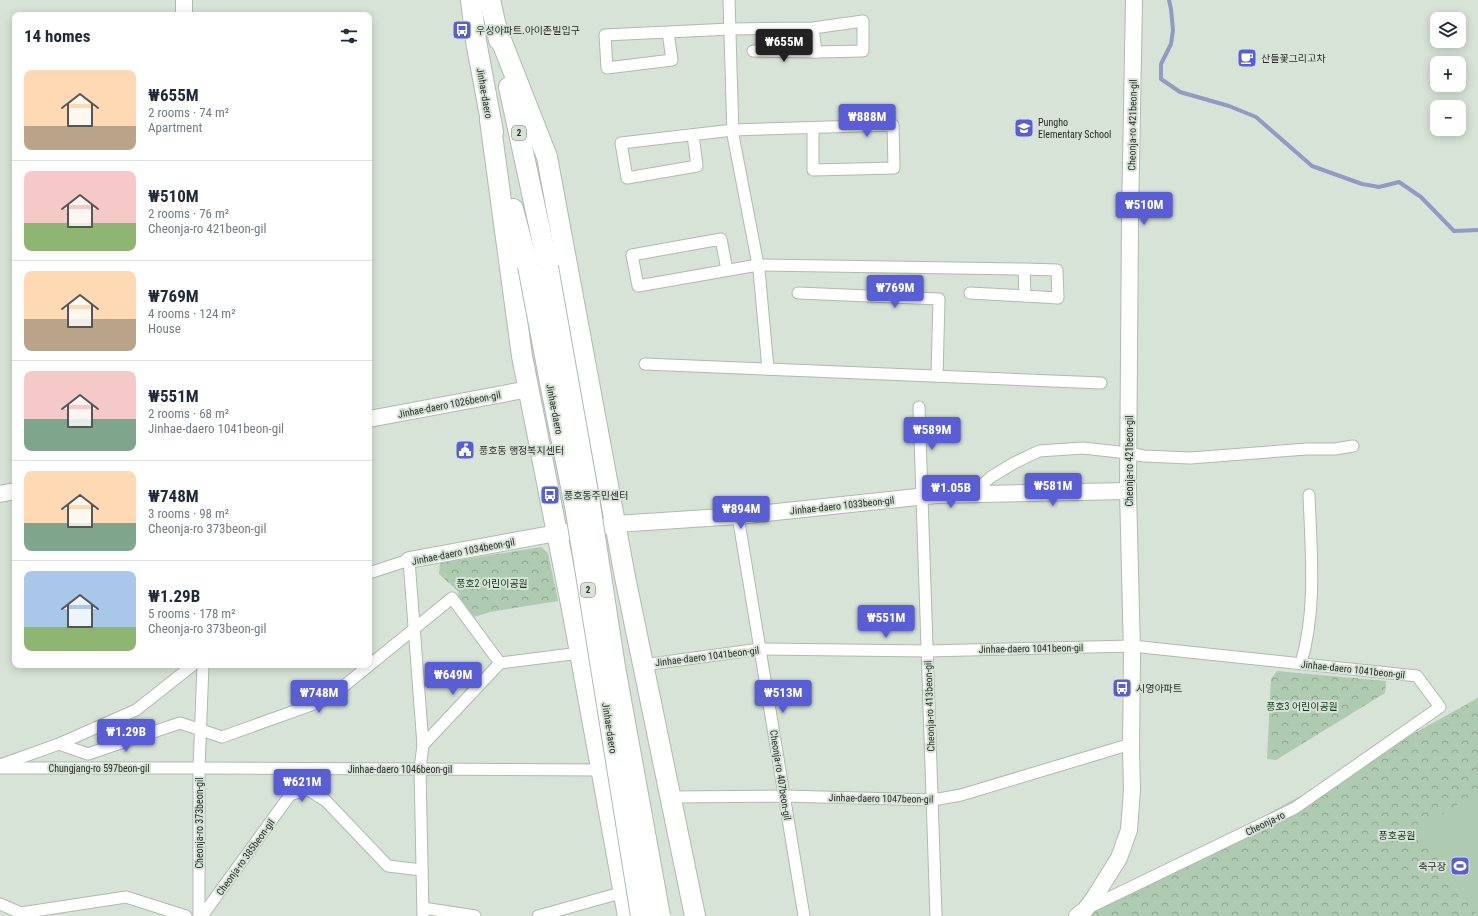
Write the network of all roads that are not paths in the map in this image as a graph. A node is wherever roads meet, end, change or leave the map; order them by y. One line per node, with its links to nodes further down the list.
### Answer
1 (184, 0): 6 (main road)
2 (471, 0): 13 (highway, Jinhae-daero / 2)
3 (490, 0): 7 (highway, Jinhae-daero / 2)
4 (729, 0): 9 (street)
5 (1134, 0): 31 (main road, Cheonja-ro 421beon-gil)
6 (184, 12)
7 (496, 27): 39 (highway); 79 (highway, Jinhae-daero / 2, bridge)
8 (813, 28): 9 (street); 12 (street); 12 (street)
9 (730, 29): 10 (street); 15 (street)
10 (668, 32): 10 (street)
11 (753, 51): 12 (street)
12 (816, 52)
13 (490, 120): 27 (highway); 78 (highway, Jinhae-daero / 2, bridge)
14 (813, 128): 14 (street); 15 (street)
15 (733, 130): 16 (street); 17 (street)
16 (693, 135): 16 (street)
17 (758, 265): 18 (street); 19 (street); 24 (street)
18 (1024, 269): 22 (street); 22 (street)
19 (727, 270): 19 (street)
20 (798, 293): 25 (street)
21 (970, 293): 22 (street)
22 (1025, 296)
23 (645, 364): 24 (street)
24 (768, 369): 25 (street)
25 (937, 376): 26 (street)
26 (1101, 383)
27 (529, 389): 29 (main road, Jinhae-daero 1026beon-gil); 40 (highway)
28 (919, 407): 37 (street, Cheonja-ro 413beon-gil)
29 (372, 418)
30 (1354, 446): 31 (street)
31 (1128, 452): 32 (main road, Cheonja-ro 421beon-gil); 35 (street)
32 (1128, 491): 35 (main road, Jinhae-daero 1033beon-gil); 44 (main road, Cheonja-ro 421beon-gil)
33 (12, 492): 34 (main road)
34 (0, 494)
35 (978, 494): 37 (main road, Jinhae-daero 1033beon-gil)
36 (1309, 495): 50 (street)
37 (922, 497): 38 (main road, Jinhae-daero 1033beon-gil); 46 (street, Cheonja-ro 413beon-gil)
38 (738, 516): 39 (main road, Jinhae-daero 1033beon-gil); 45 (street, Cheonja-ro 407beon-gil)
39 (616, 524): 40 (main road, Jinhae-daero 1033beon-gil); 51 (highway)
40 (557, 533): 41 (main road, Jinhae-daero 1034beon-gil); 47 (highway)
41 (409, 560): 42 (street, Jinhae-daero 1034beon-gil); 43 (street)
42 (372, 572)
43 (414, 629): 48 (street); 49 (street); 59 (street)
44 (1132, 646): 46 (street, Jinhae-daero 1041beon-gil); 50 (street, Jinhae-daero 1041beon-gil); 58 (main road, Cheonja-ro 421beon-gil)
45 (760, 649): 46 (street, Jinhae-daero 1041beon-gil); 51 (street, Jinhae-daero 1041beon-gil); 64 (street, Cheonja-ro 407beon-gil)
46 (928, 651): 66 (street, Cheonja-ro 413beon-gil)
47 (580, 653): 49 (street); 63 (highway)
48 (372, 663)
49 (500, 663): 59 (street)
50 (1301, 663): 55 (street, Jinhae-daero 1041beon-gil)
51 (643, 665): 65 (highway)
52 (190, 668): 57 (street, Chungjang-ro 597beon-gil)
53 (203, 668): 56 (street, Cheonja-ro 373beon-gil)
54 (365, 668): 56 (street)
55 (1440, 707): 71 (street, Cheonja-ro)
56 (200, 730): 57 (street); 61 (street, Cheonja-ro 373beon-gil)
57 (59, 744): 60 (street, Chungjang-ro 597beon-gil)
58 (1131, 744): 66 (street, Jinhae-daero 1047beon-gil); 71 (main road, Cheonja-ro 421beon-gil)
59 (423, 745): 62 (street)
60 (0, 767): 61 (street, Chungjang-ro 597beon-gil)
61 (199, 768): 62 (street, Jinhae-daero 1046beon-gil); 73 (street, Cheonja-ro 373beon-gil)
62 (420, 769): 63 (street, Jinhae-daero 1046beon-gil); 67 (street)
63 (602, 770): 68 (highway)
64 (784, 796): 65 (street, Jinhae-daero 1047beon-gil); 66 (street, Jinhae-daero 1047beon-gil); 81 (street, Cheonja-ro 407beon-gil)
65 (671, 797): 80 (highway)
66 (933, 800): 82 (street, Cheonja-ro 413beon-gil)
67 (422, 870): 70 (street); 74 (street, Cheonja-ro 385beon-gil)
68 (624, 892): 76 (street); 77 (highway)
69 (0, 904): 72 (street)
70 (423, 912): 75 (street)
71 (1081, 913)
72 (186, 916)
73 (199, 916)
74 (202, 916)
75 (475, 916)
76 (538, 916)
77 (628, 916)
78 (640, 916)
79 (660, 916)
80 (695, 916)
81 (804, 916)
82 (936, 916)

